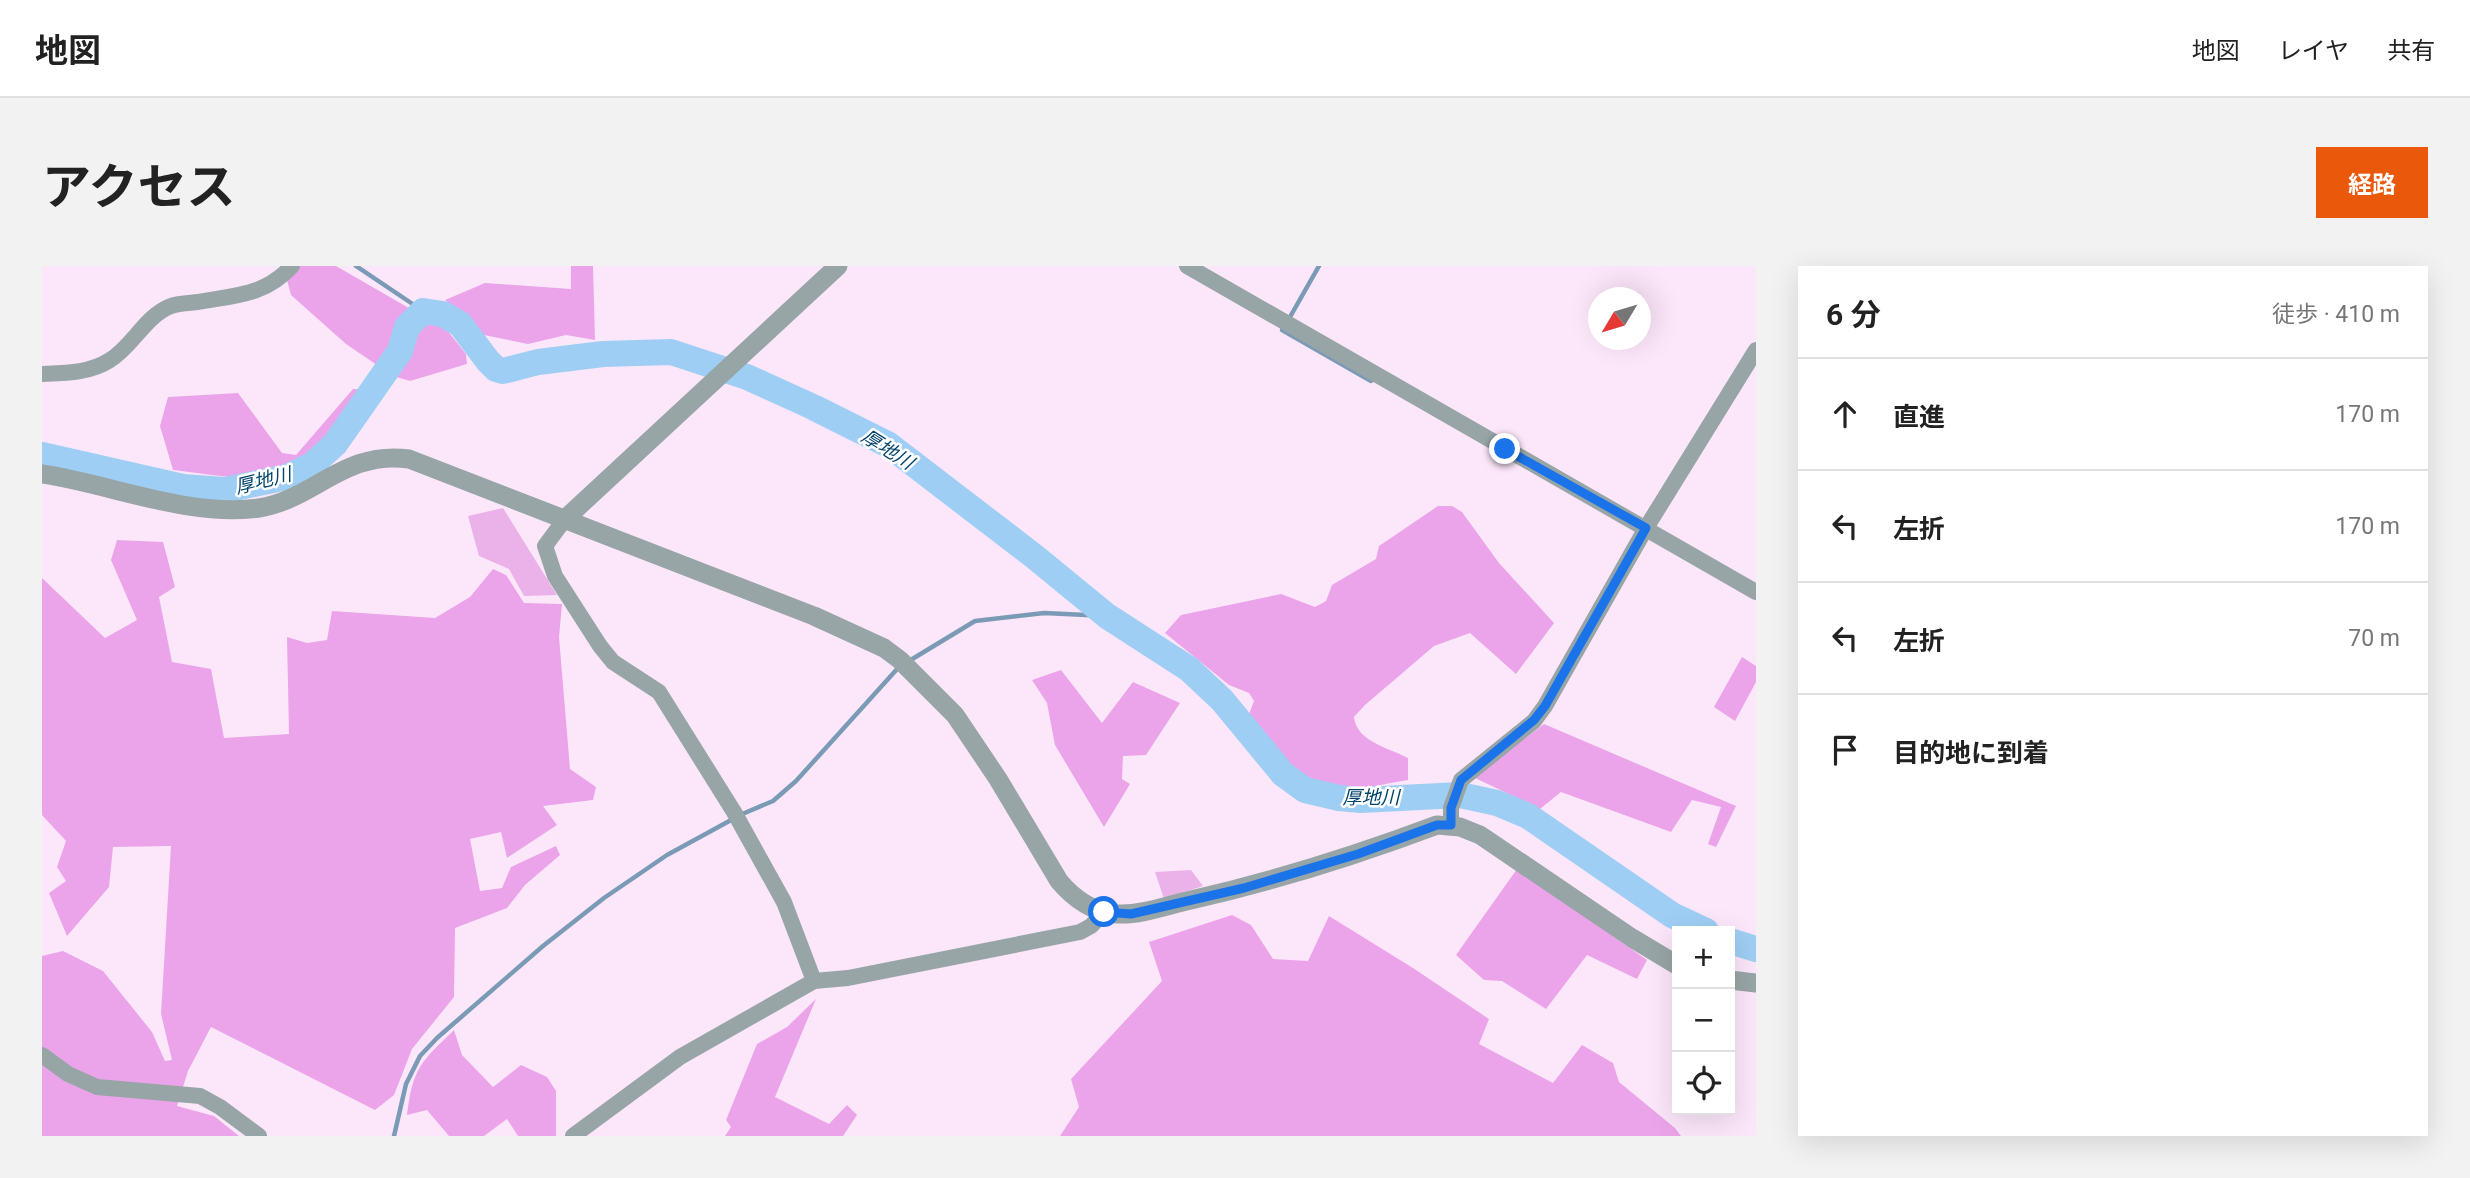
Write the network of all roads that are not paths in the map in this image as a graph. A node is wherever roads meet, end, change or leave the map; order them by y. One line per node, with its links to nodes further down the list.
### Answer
1 (292, 266): 5 (street)
2 (838, 266): 7 (street)
3 (1187, 266): 8 (street)
4 (1756, 350): 8 (street)
5 (42, 374)
6 (44, 477): 7 (street)
7 (565, 519): 11 (street); 13 (street)
8 (1643, 532): 9 (street); 10 (street)
9 (1756, 592)
10 (1451, 817): 11 (street); 12 (street)
11 (1104, 912): 13 (street)
12 (1672, 962)
13 (814, 981): 18 (street)
14 (1735, 981): 15 (street)
15 (1756, 984)
16 (42, 1055): 17 (street)
17 (259, 1136)
18 (573, 1136)

